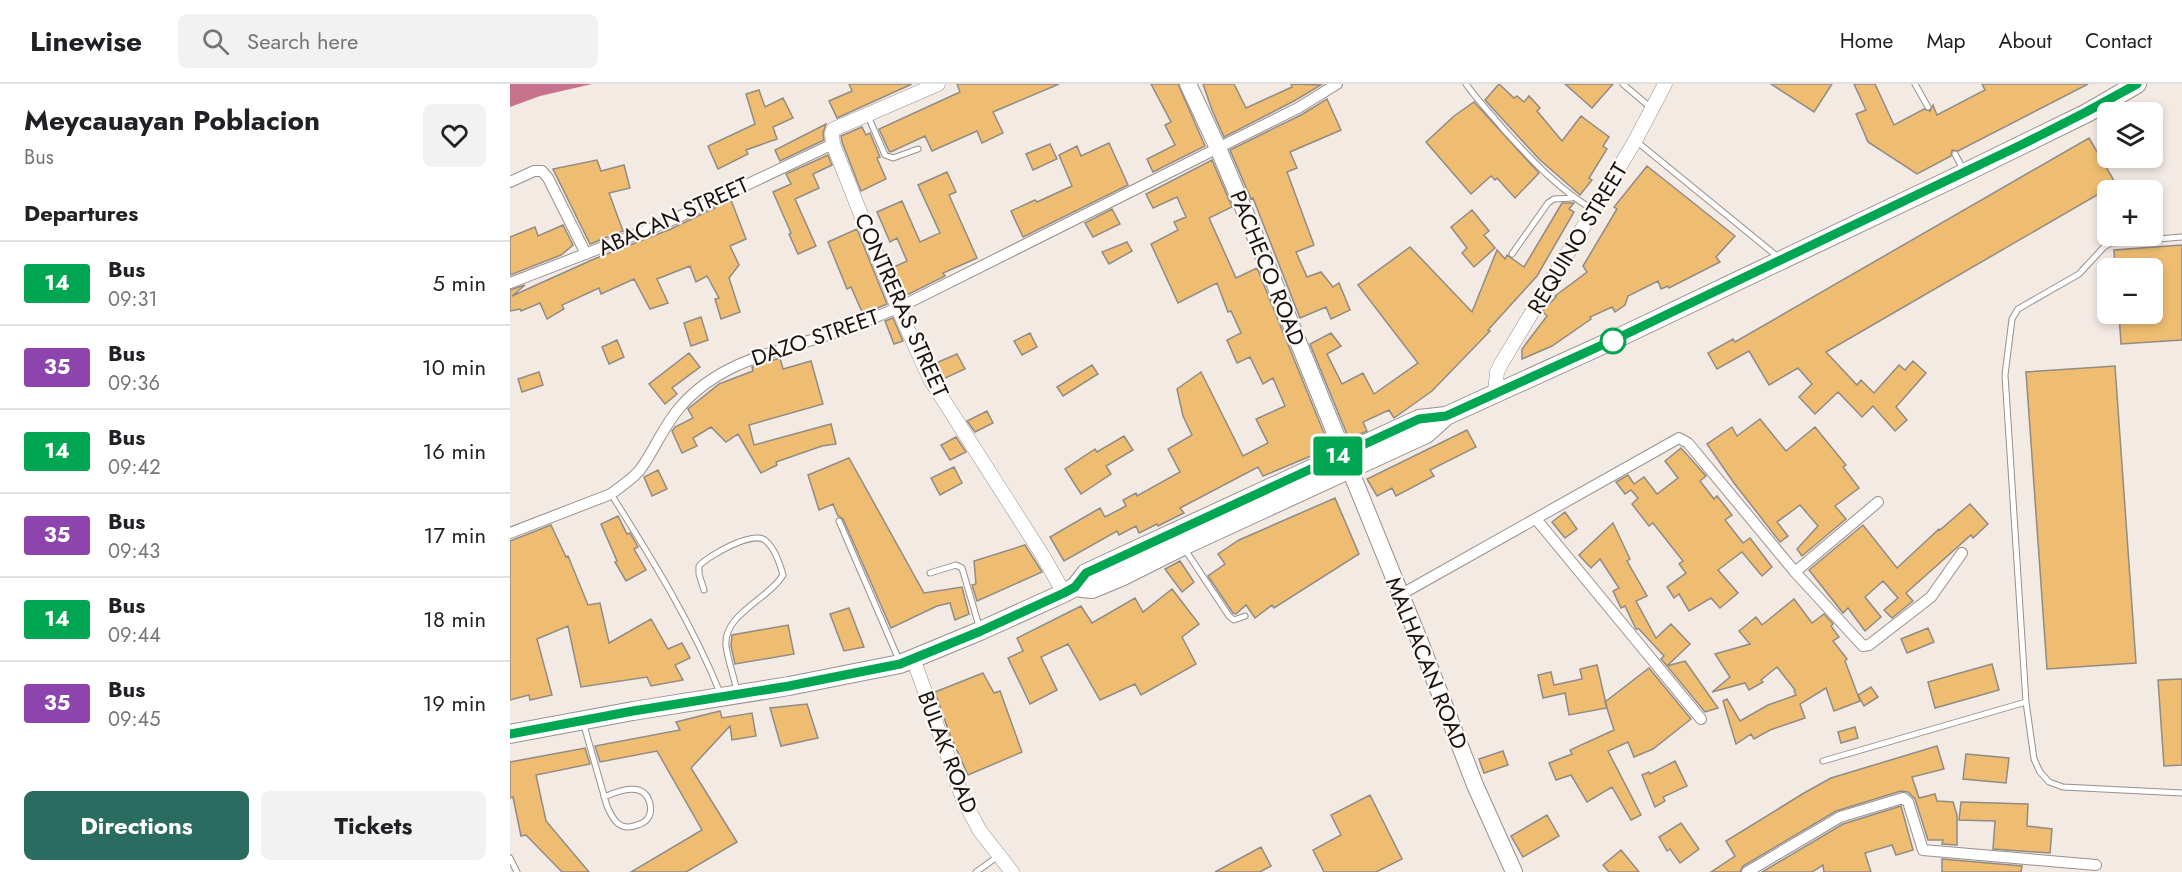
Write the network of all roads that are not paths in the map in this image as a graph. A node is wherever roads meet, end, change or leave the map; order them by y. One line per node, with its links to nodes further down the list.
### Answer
1 (938, 84): 11 (street, ABACAN STREET)
2 (1188, 84): 14 (main road, PACHECO ROAD)
3 (1337, 84): 14 (street, DAZO STREET)
4 (1466, 84): 19 (lane)
5 (1623, 84): 10 (lane)
6 (1665, 84): 10 (street, REQUINO STREET)
7 (1916, 84): 9 (lane)
8 (2125, 87): 17 (highway)
9 (1928, 107)
10 (1652, 108): 13 (street, REQUINO STREET)
11 (868, 114): 12 (street, ABACAN STREET); 15 (lane)
12 (832, 138): 22 (street, ABACAN STREET); 26 (street, CONTRERAS STREET)
13 (1635, 141): 20 (street, REQUINO STREET); 24 (lane)
14 (1218, 148): 26 (street, DAZO STREET); 28 (main road, PACHECO ROAD)
15 (918, 149)
16 (1955, 154): 17 (lane)
17 (1965, 172): 24 (highway)
18 (510, 182): 22 (street)
19 (1574, 198): 20 (lane); 23 (lane)
20 (1593, 210): 27 (street, REQUINO STREET)
21 (2182, 237): 45 (lane)
22 (586, 254): 25 (street, ABACAN STREET)
23 (1512, 254)
24 (1781, 260): 27 (highway)
25 (510, 283)
26 (898, 308): 29 (street, DAZO STREET); 39 (street, CONTRERAS STREET)
27 (1496, 393): 28 (highway)
28 (1347, 461): 34 (highway); 39 (highway); 40 (main road, MALHACAN ROAD)
29 (611, 494): 33 (street, DAZO STREET); 44 (lane)
30 (1878, 502): 37 (street)
31 (1536, 519): 37 (street); 40 (street); 46 (street)
32 (839, 521): 43 (lane)
33 (510, 533)
34 (1183, 546): 39 (highway); 41 (lane)
35 (1962, 553): 37 (street)
36 (930, 573): 42 (lane)
37 (1796, 573)
38 (704, 590): 44 (lane)
39 (1069, 590): 42 (highway)
40 (1400, 595): 58 (main road, MALHACAN ROAD)
41 (1245, 616)
42 (981, 631): 43 (highway)
43 (907, 661): 44 (highway); 52 (street, BULAK ROAD)
44 (730, 696): 47 (highway)
45 (2026, 702): 49 (lane); 50 (lane)
46 (1701, 719)
47 (583, 720): 48 (highway); 51 (lane)
48 (510, 734)
49 (1823, 761)
50 (2182, 793)
51 (604, 797): 51 (lane)
52 (999, 856): 56 (lane); 57 (street, BULAK ROAD)
53 (510, 858): 55 (lane)
54 (2096, 865): 59 (street)
55 (517, 872)
56 (976, 872)
57 (1012, 872)
58 (1514, 872)
59 (1747, 872)

